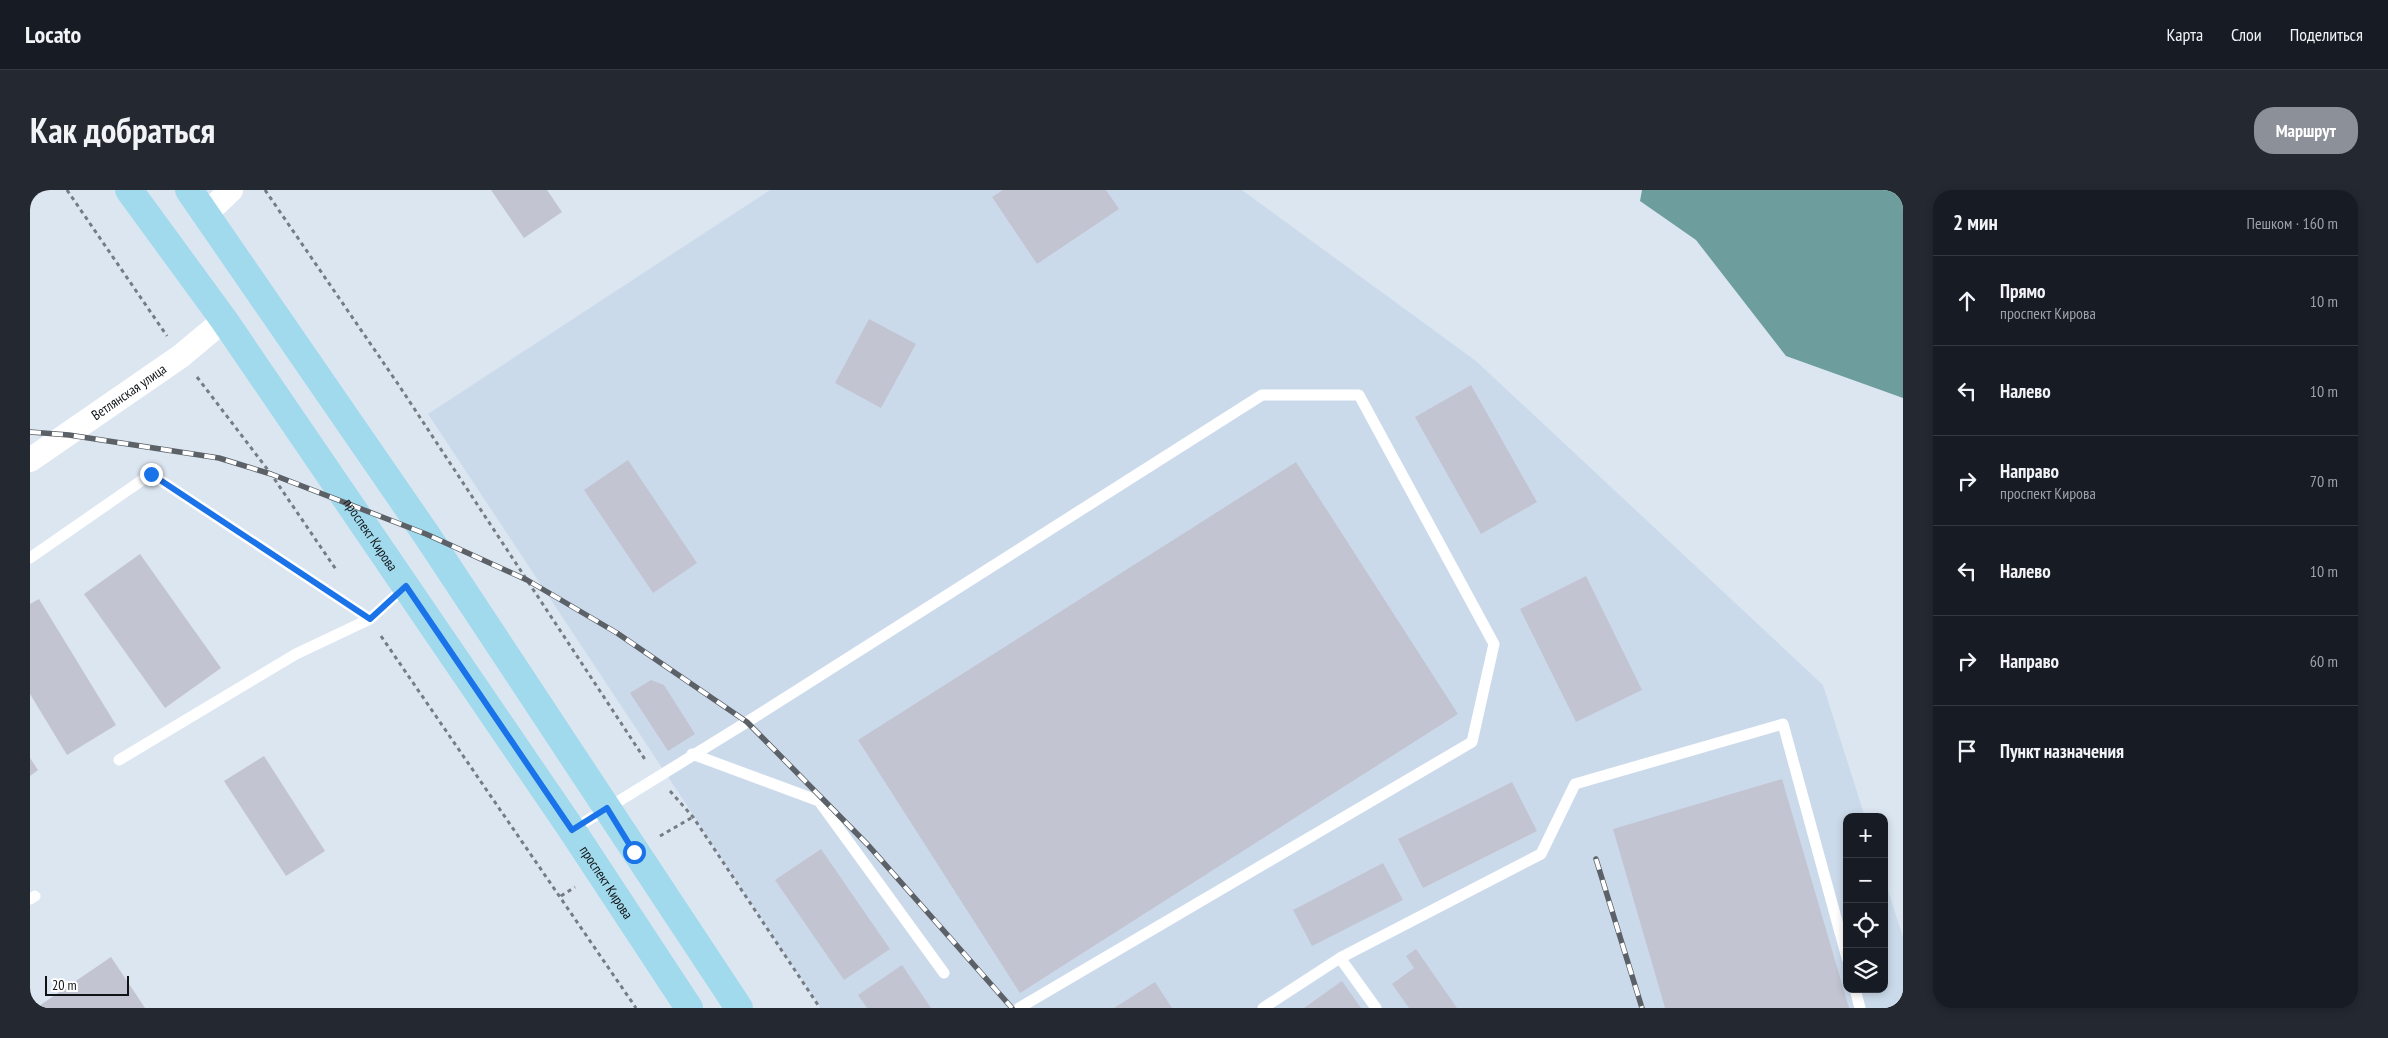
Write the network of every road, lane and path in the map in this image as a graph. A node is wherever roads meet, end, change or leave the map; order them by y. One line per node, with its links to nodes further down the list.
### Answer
1 (129, 190): 6 (main road, проспект Кирова)
2 (189, 190): 5 (main road)
3 (231, 190): 5 (street)
4 (265, 190): 13 (path)
5 (206, 214): 14 (main road)
6 (224, 320): 7 (street, Ветлянская улица); 9 (main road, проспект Кирова)
7 (30, 460)
8 (30, 558): 10 (lane)
9 (406, 586): 10 (lane); 15 (main road, проспект Кирова)
10 (370, 619): 12 (lane)
11 (692, 754): 13 (lane); 18 (lane); 23 (lane)
12 (119, 760)
13 (657, 777): 14 (lane); 22 (path)
14 (607, 808): 15 (lane); 21 (main road)
15 (572, 830): 20 (main road, проспект Кирова)
16 (1844, 948): 17 (lane)
17 (1340, 958): 24 (lane); 25 (lane)
18 (944, 973)
19 (1856, 993): 26 (lane)
20 (689, 1008)
21 (740, 1008)
22 (820, 1008)
23 (1019, 1008)
24 (1263, 1008)
25 (1376, 1008)
26 (1860, 1008)

